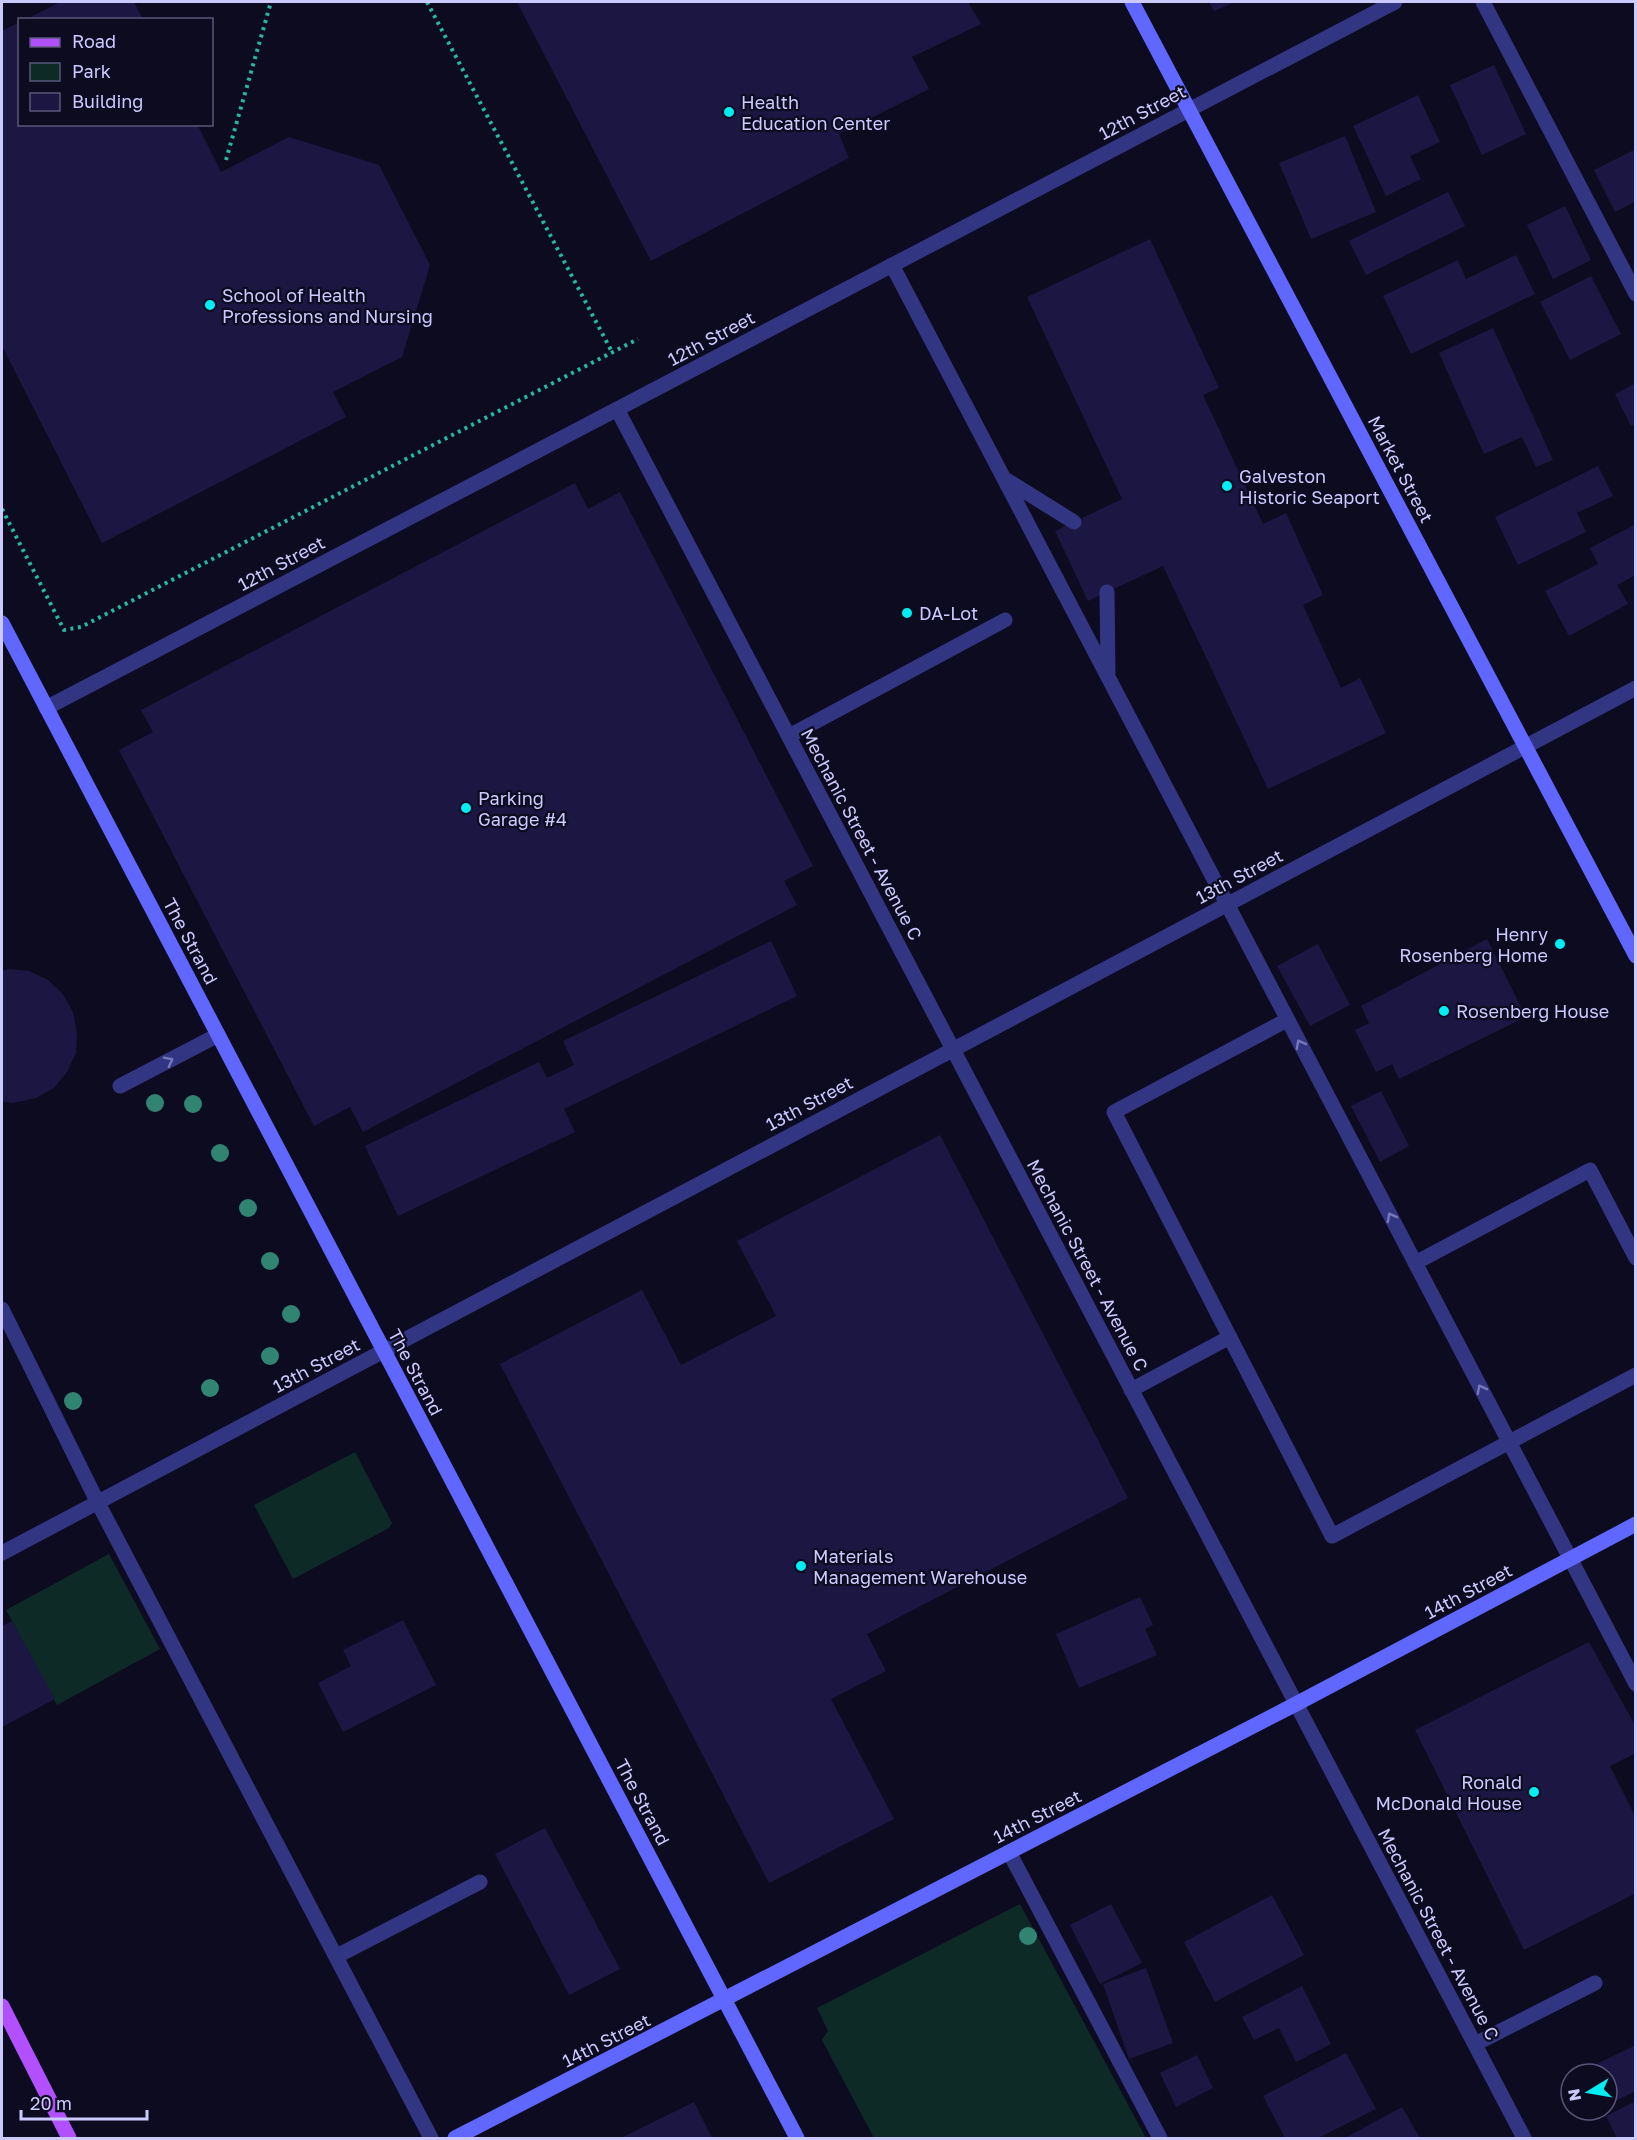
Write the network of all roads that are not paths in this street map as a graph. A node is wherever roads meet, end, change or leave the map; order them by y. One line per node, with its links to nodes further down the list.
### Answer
1 (1132, 2): 4 (main road, Market Street)
2 (1395, 2): 4 (street, 12th Street)
3 (1482, 2): 6 (street)
4 (1190, 109): 5 (street, 12th Street); 17 (main road, Market Street)
5 (892, 265): 7 (street, 12th Street); 8 (street)
6 (1635, 294)
7 (617, 409): 15 (street, 12th Street); 16 (street, Mechanic Street - Avenue C)
8 (1004, 479): 9 (street); 13 (street)
9 (1074, 522)
10 (1107, 592): 13 (street)
11 (1005, 620): 16 (street)
12 (2, 623): 15 (main road, The Strand)
13 (1108, 676): 18 (street)
14 (1635, 688): 17 (street, 13th Street)
15 (46, 708): 21 (main road, The Strand)
16 (789, 736): 22 (street, Mechanic Street - Avenue C)
17 (1525, 746): 18 (street, 13th Street); 19 (main road, Market Street)
18 (1227, 904): 20 (street); 22 (street, 13th Street)
19 (1635, 956)
20 (1287, 1020): 25 (street, one-way to 20); 27 (street)
21 (218, 1035): 23 (street, one-way to 21); 28 (main road, The Strand)
22 (953, 1049): 28 (street, 13th Street); 30 (street, Mechanic Street - Avenue C)
23 (120, 1086)
24 (1635, 1258): 25 (street)
25 (1415, 1263): 31 (street, one-way to 25)
26 (2, 1309): 32 (street)
27 (1230, 1337): 30 (street); 31 (street)
28 (383, 1351): 32 (street, 13th Street); 42 (main road, The Strand)
29 (1635, 1375): 31 (street)
30 (1131, 1390): 37 (street, Mechanic Street - Avenue C)
31 (1509, 1441): 35 (street)
32 (98, 1503): 34 (street, 13th Street); 40 (street)
33 (1635, 1524): 35 (main road, 14th Street)
34 (2, 1553)
35 (1570, 1559): 36 (street); 37 (main road, 14th Street)
36 (1635, 1684)
37 (1296, 1704): 38 (main road, 14th Street); 44 (street, Mechanic Street - Avenue C)
38 (1009, 1852): 42 (main road, 14th Street); 49 (street)
39 (480, 1882): 40 (street)
40 (337, 1956): 46 (street)
41 (1595, 1983): 44 (street)
42 (725, 2000): 47 (main road, 14th Street); 48 (main road, The Strand)
43 (2, 2006): 45 (main road)
44 (1475, 2044): 50 (street, Mechanic Street - Avenue C)
45 (69, 2139)
46 (431, 2139)
47 (455, 2139)
48 (797, 2139)
49 (1160, 2139)
50 (1524, 2139)

